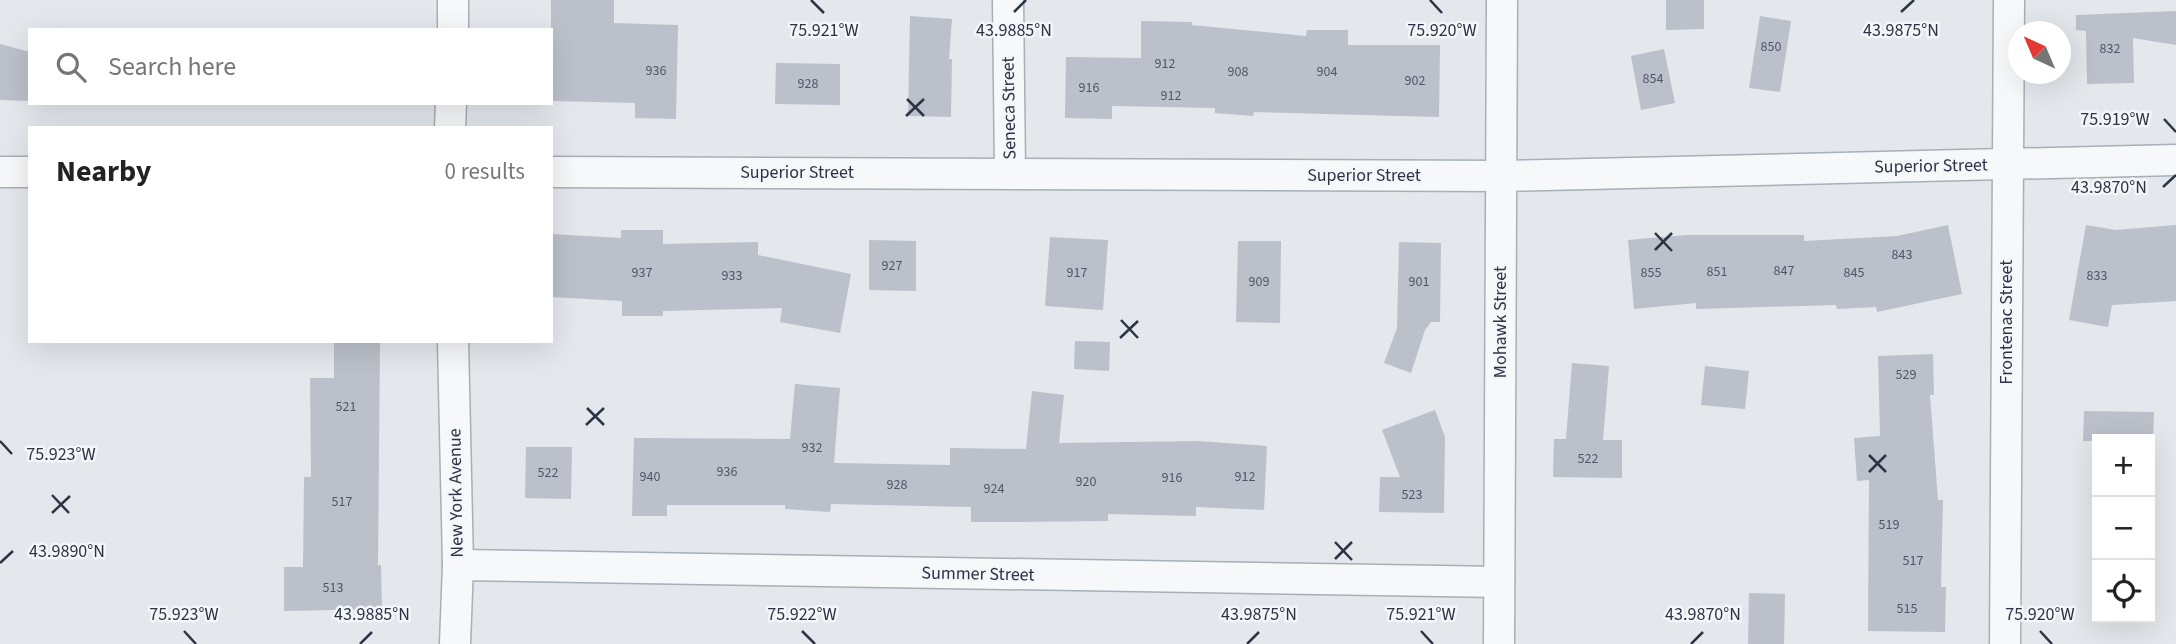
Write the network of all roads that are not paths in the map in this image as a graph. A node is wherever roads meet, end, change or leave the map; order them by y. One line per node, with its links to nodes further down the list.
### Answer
1 (453, 0): 5 (street)
2 (1007, 0): 13 (street, Seneca Street)
3 (1502, 0): 14 (street, Mohawk Street)
4 (2010, 0): 9 (street, Frontenac Street)
5 (453, 28)
6 (451, 105): 7 (street)
7 (450, 126)
8 (2176, 160): 9 (street, Superior Street)
9 (2007, 165): 14 (street, Superior Street); 20 (street, Frontenac Street)
10 (0, 172): 11 (street)
11 (28, 172)
12 (553, 172): 13 (street, Superior Street)
13 (1010, 173): 14 (street, Superior Street)
14 (1501, 176): 17 (street, Mohawk Street)
15 (453, 343): 16 (street, New York Avenue)
16 (458, 565): 17 (street, Summer Street); 18 (street, New York Avenue)
17 (1499, 582): 19 (street, Mohawk Street)
18 (455, 644)
19 (1499, 644)
20 (2005, 644)

